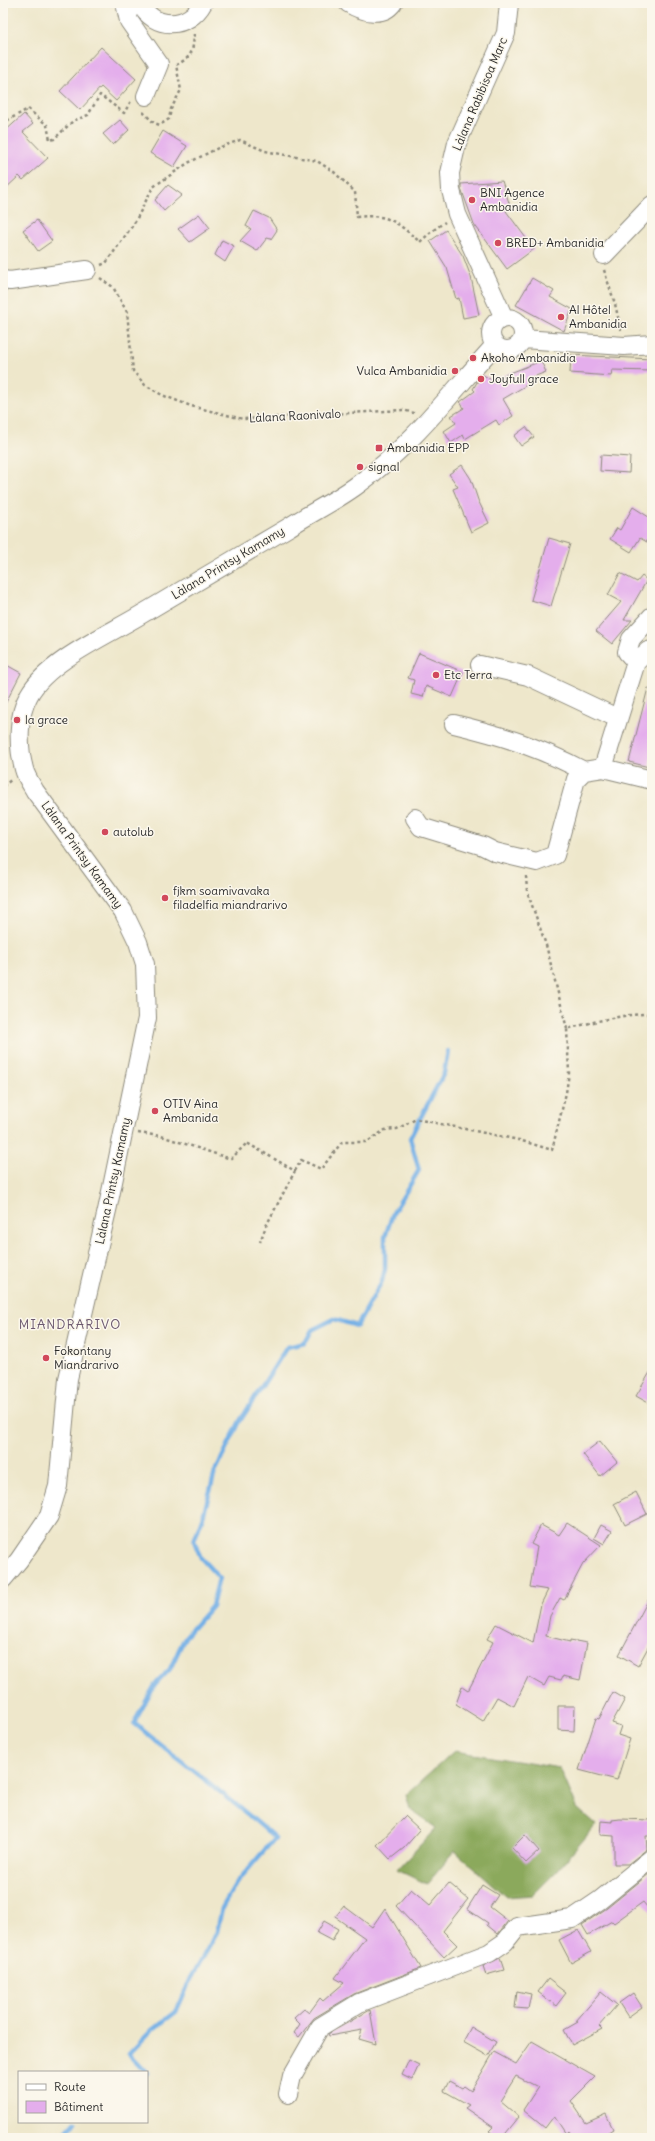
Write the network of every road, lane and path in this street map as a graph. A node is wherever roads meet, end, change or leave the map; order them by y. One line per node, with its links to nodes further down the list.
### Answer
1 (125, 3): 8 (street)
2 (140, 3): 7 (street)
3 (203, 3): 7 (street)
4 (348, 3): 5 (street)
5 (394, 3)
6 (508, 3): 11 (street, Làlana Rabibisoa Marc)
7 (191, 18): 9 (path)
8 (146, 96)
9 (3, 125)
10 (652, 205): 12 (street)
11 (457, 214): 13 (path); 15 (street, Làlana Rabibisoa Marc)
12 (604, 255): 19 (path)
13 (87, 270): 14 (street); 20 (path, Làlana Raonivalo)
14 (3, 280)
15 (504, 318): 16 (street); 18 (street)
16 (523, 339): 18 (street); 19 (street)
17 (652, 344): 19 (street)
18 (495, 346): 20 (street, Làlana Printsy Kamamy)
19 (624, 346)
20 (431, 418): 34 (street, Làlana Printsy Kamamy)
21 (652, 616): 23 (street)
22 (652, 650): 23 (street)
23 (636, 662): 25 (street)
24 (480, 665): 25 (street)
25 (617, 718): 27 (street)
26 (454, 724): 28 (street)
27 (603, 768): 28 (street); 29 (street)
28 (584, 771): 31 (street)
29 (652, 780)
30 (415, 818): 31 (street)
31 (525, 859): 33 (path)
32 (652, 1014): 33 (path)
33 (567, 1029): 35 (path)
34 (124, 1131): 35 (path); 37 (street, Làlana Printsy Kamamy)
35 (296, 1171): 36 (path)
36 (260, 1242)
37 (3, 1579)
38 (652, 1858): 39 (street)
39 (288, 2094)

